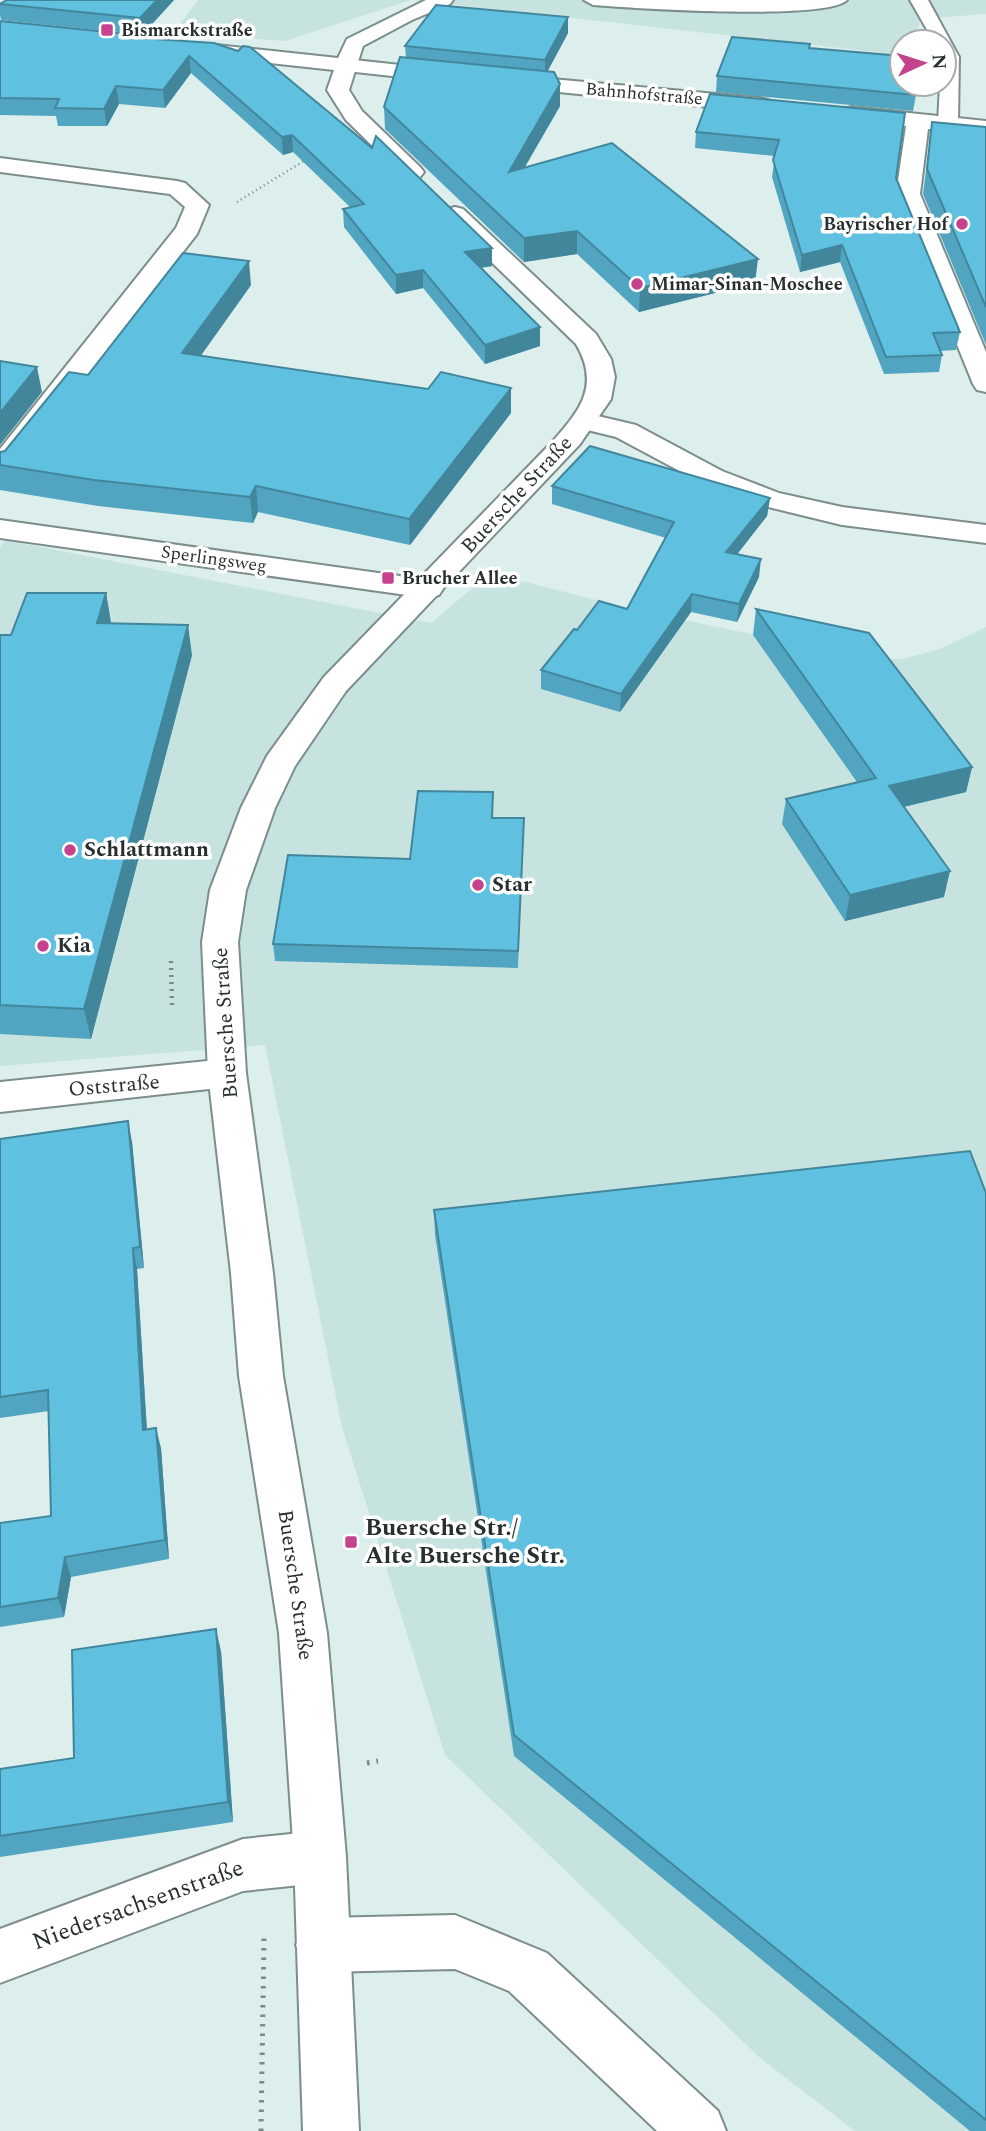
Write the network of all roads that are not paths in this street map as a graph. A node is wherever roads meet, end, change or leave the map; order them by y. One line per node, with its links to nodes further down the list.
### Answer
1 (443, 0): 7 (street)
2 (593, 0): 3 (lane)
3 (838, 0)
4 (919, 0): 5 (lane)
5 (935, 28)
6 (181, 47): 7 (street, Bahnhofstraße)
7 (345, 65): 9 (street, Bahnhofstraße); 16 (street, Buersche Straße)
8 (949, 98): 12 (lane)
9 (786, 108)
10 (825, 112): 11 (street)
11 (918, 121): 12 (street); 15 (street)
12 (948, 124): 13 (street)
13 (986, 128)
14 (0, 165): 17 (street)
15 (986, 384)
16 (585, 421): 19 (street); 20 (street, Buersche Straße)
17 (0, 468)
18 (0, 529): 20 (street, Sperlingsweg)
19 (986, 534)
20 (428, 589): 21 (street, Buersche Straße)
21 (227, 1073): 22 (street, Oststraße); 23 (street, Buersche Straße)
22 (0, 1097)
23 (320, 1857): 24 (street, Buersche Straße); 25 (street, Niedersachsenstraße)
24 (323, 1945): 26 (street, Buersche Straße); 27 (street)
25 (0, 1956)
26 (331, 2131)
27 (698, 2131)

